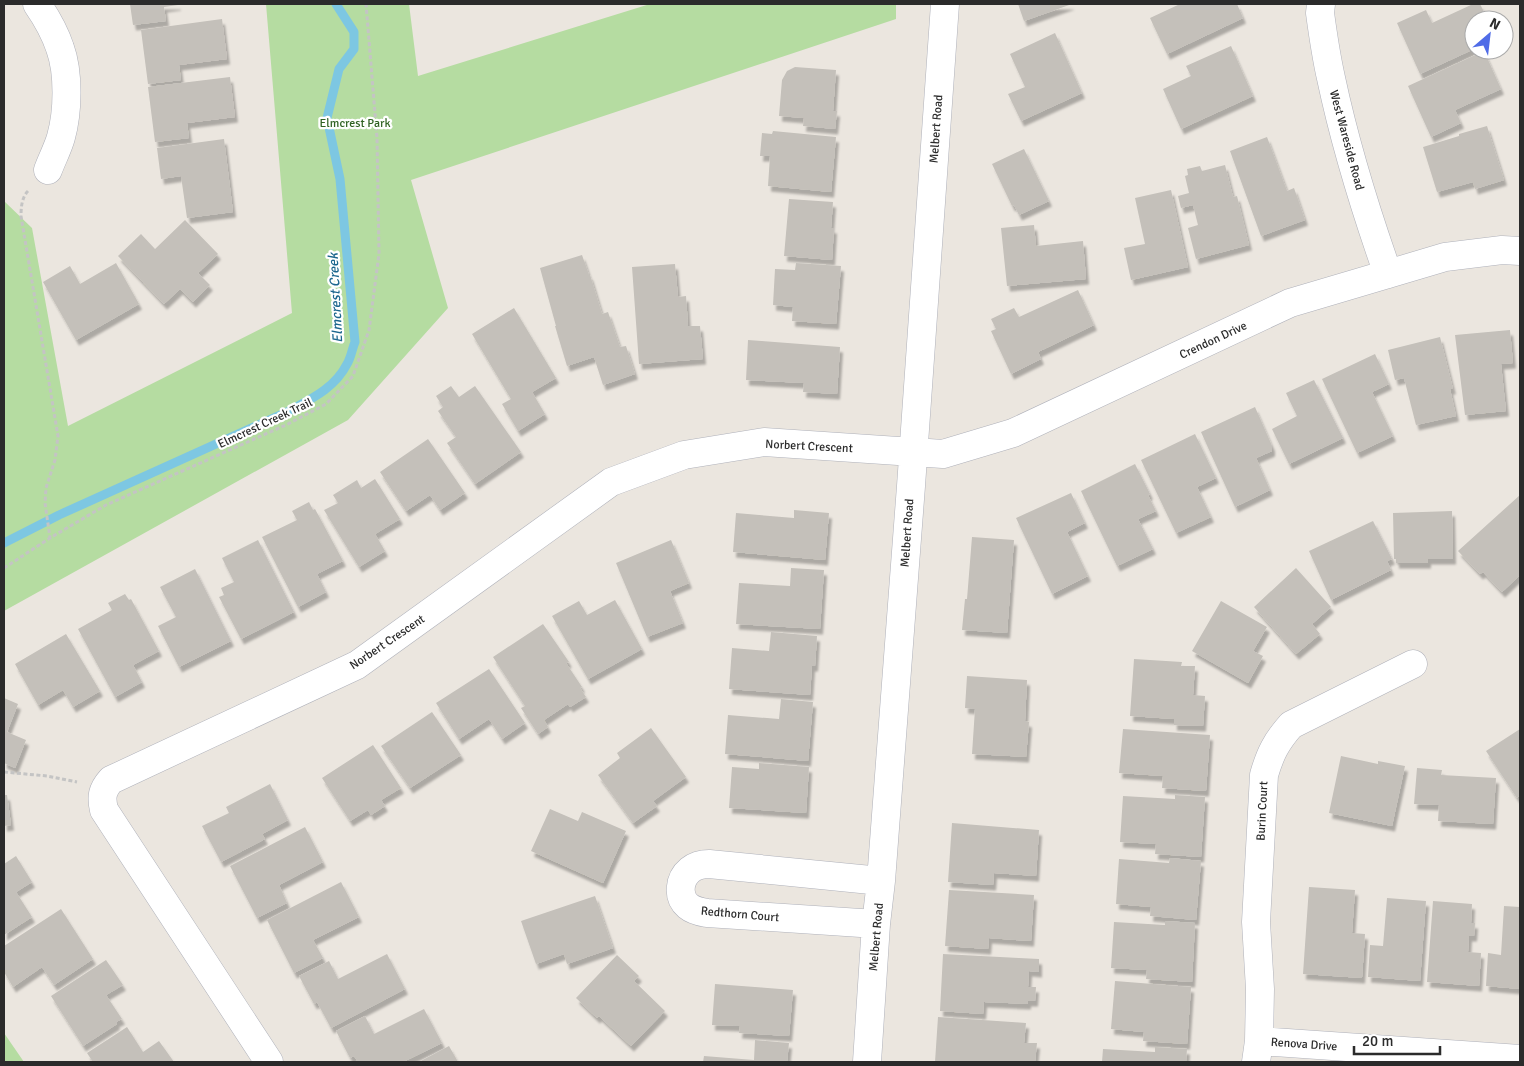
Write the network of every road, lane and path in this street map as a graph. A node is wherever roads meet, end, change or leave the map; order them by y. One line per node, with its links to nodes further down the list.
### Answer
1 (37, 4): 5 (street)
2 (366, 4): 9 (path, Elmcrest Creek Trail)
3 (945, 4): 8 (street, Melbert Road)
4 (1321, 4): 7 (street, West Wareside Road)
5 (48, 170): 9 (path)
6 (1520, 251): 7 (street, Crendon Drive)
7 (1388, 274): 8 (street, Crendon Drive)
8 (913, 451): 13 (street, Norbert Crescent); 14 (street, Melbert Road)
9 (50, 538): 10 (path, Elmcrest Creek Trail)
10 (4, 568)
11 (1413, 664): 16 (street, Burin Court)
12 (4, 772): 13 (path)
13 (104, 788): 18 (street)
14 (881, 881): 15 (street, Melbert Road); 15 (street, Redthorn Court)
15 (876, 924): 19 (street, Melbert Road)
16 (1258, 1052): 17 (street, Renova Drive)
17 (1520, 1058)
18 (269, 1062)
19 (867, 1062)

